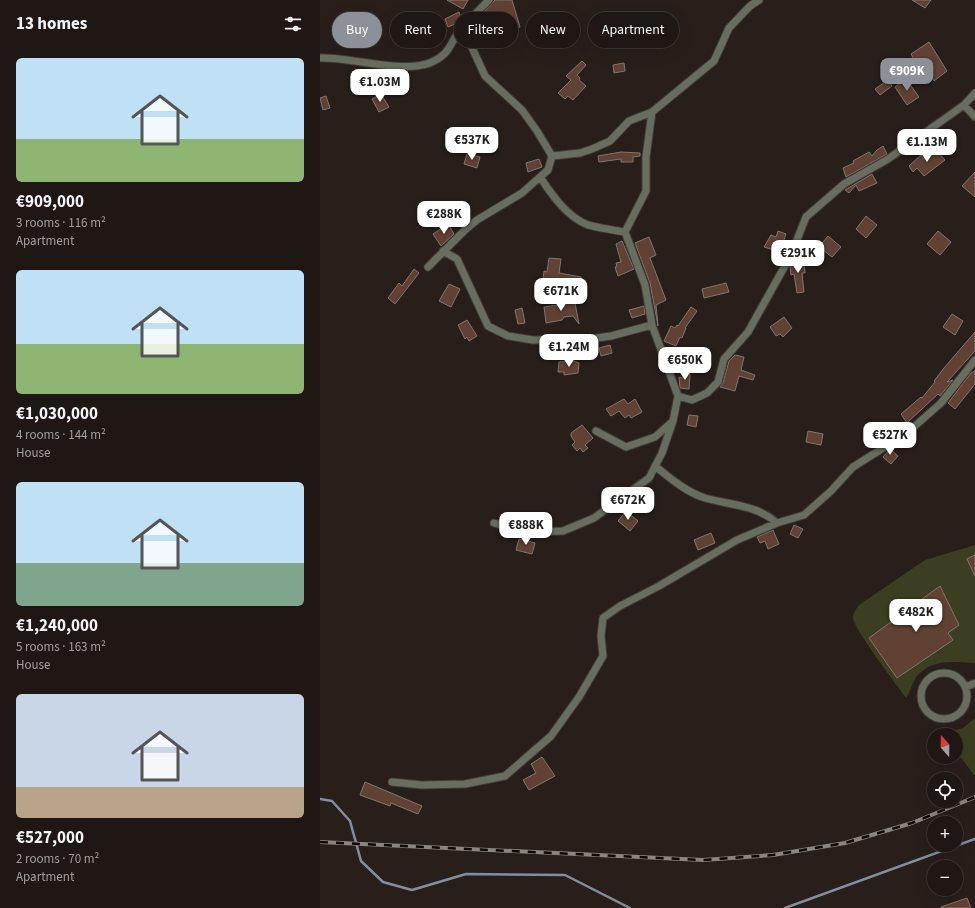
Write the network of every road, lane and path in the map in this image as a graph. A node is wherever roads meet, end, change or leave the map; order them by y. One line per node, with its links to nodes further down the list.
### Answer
1 (488, 0): 3 (street)
2 (759, 0): 9 (street)
3 (477, 12)
4 (454, 41): 6 (street)
5 (472, 48): 11 (street)
6 (320, 58)
7 (975, 93): 8 (street)
8 (964, 105): 10 (street); 18 (street)
9 (652, 112): 11 (street); 13 (street)
10 (975, 117)
11 (552, 156): 12 (street)
12 (540, 177): 13 (street); 14 (street)
13 (625, 232): 16 (street)
14 (442, 251): 15 (street); 16 (street)
15 (428, 267)
16 (652, 325): 18 (street)
17 (975, 360): 22 (street)
18 (678, 396): 19 (street)
19 (673, 421): 20 (street); 21 (street)
20 (596, 431)
21 (655, 466): 22 (street); 23 (street)
22 (777, 522): 26 (street)
23 (494, 523)
24 (975, 683): 25 (street)
25 (966, 687): 25 (street)
26 (392, 782)

